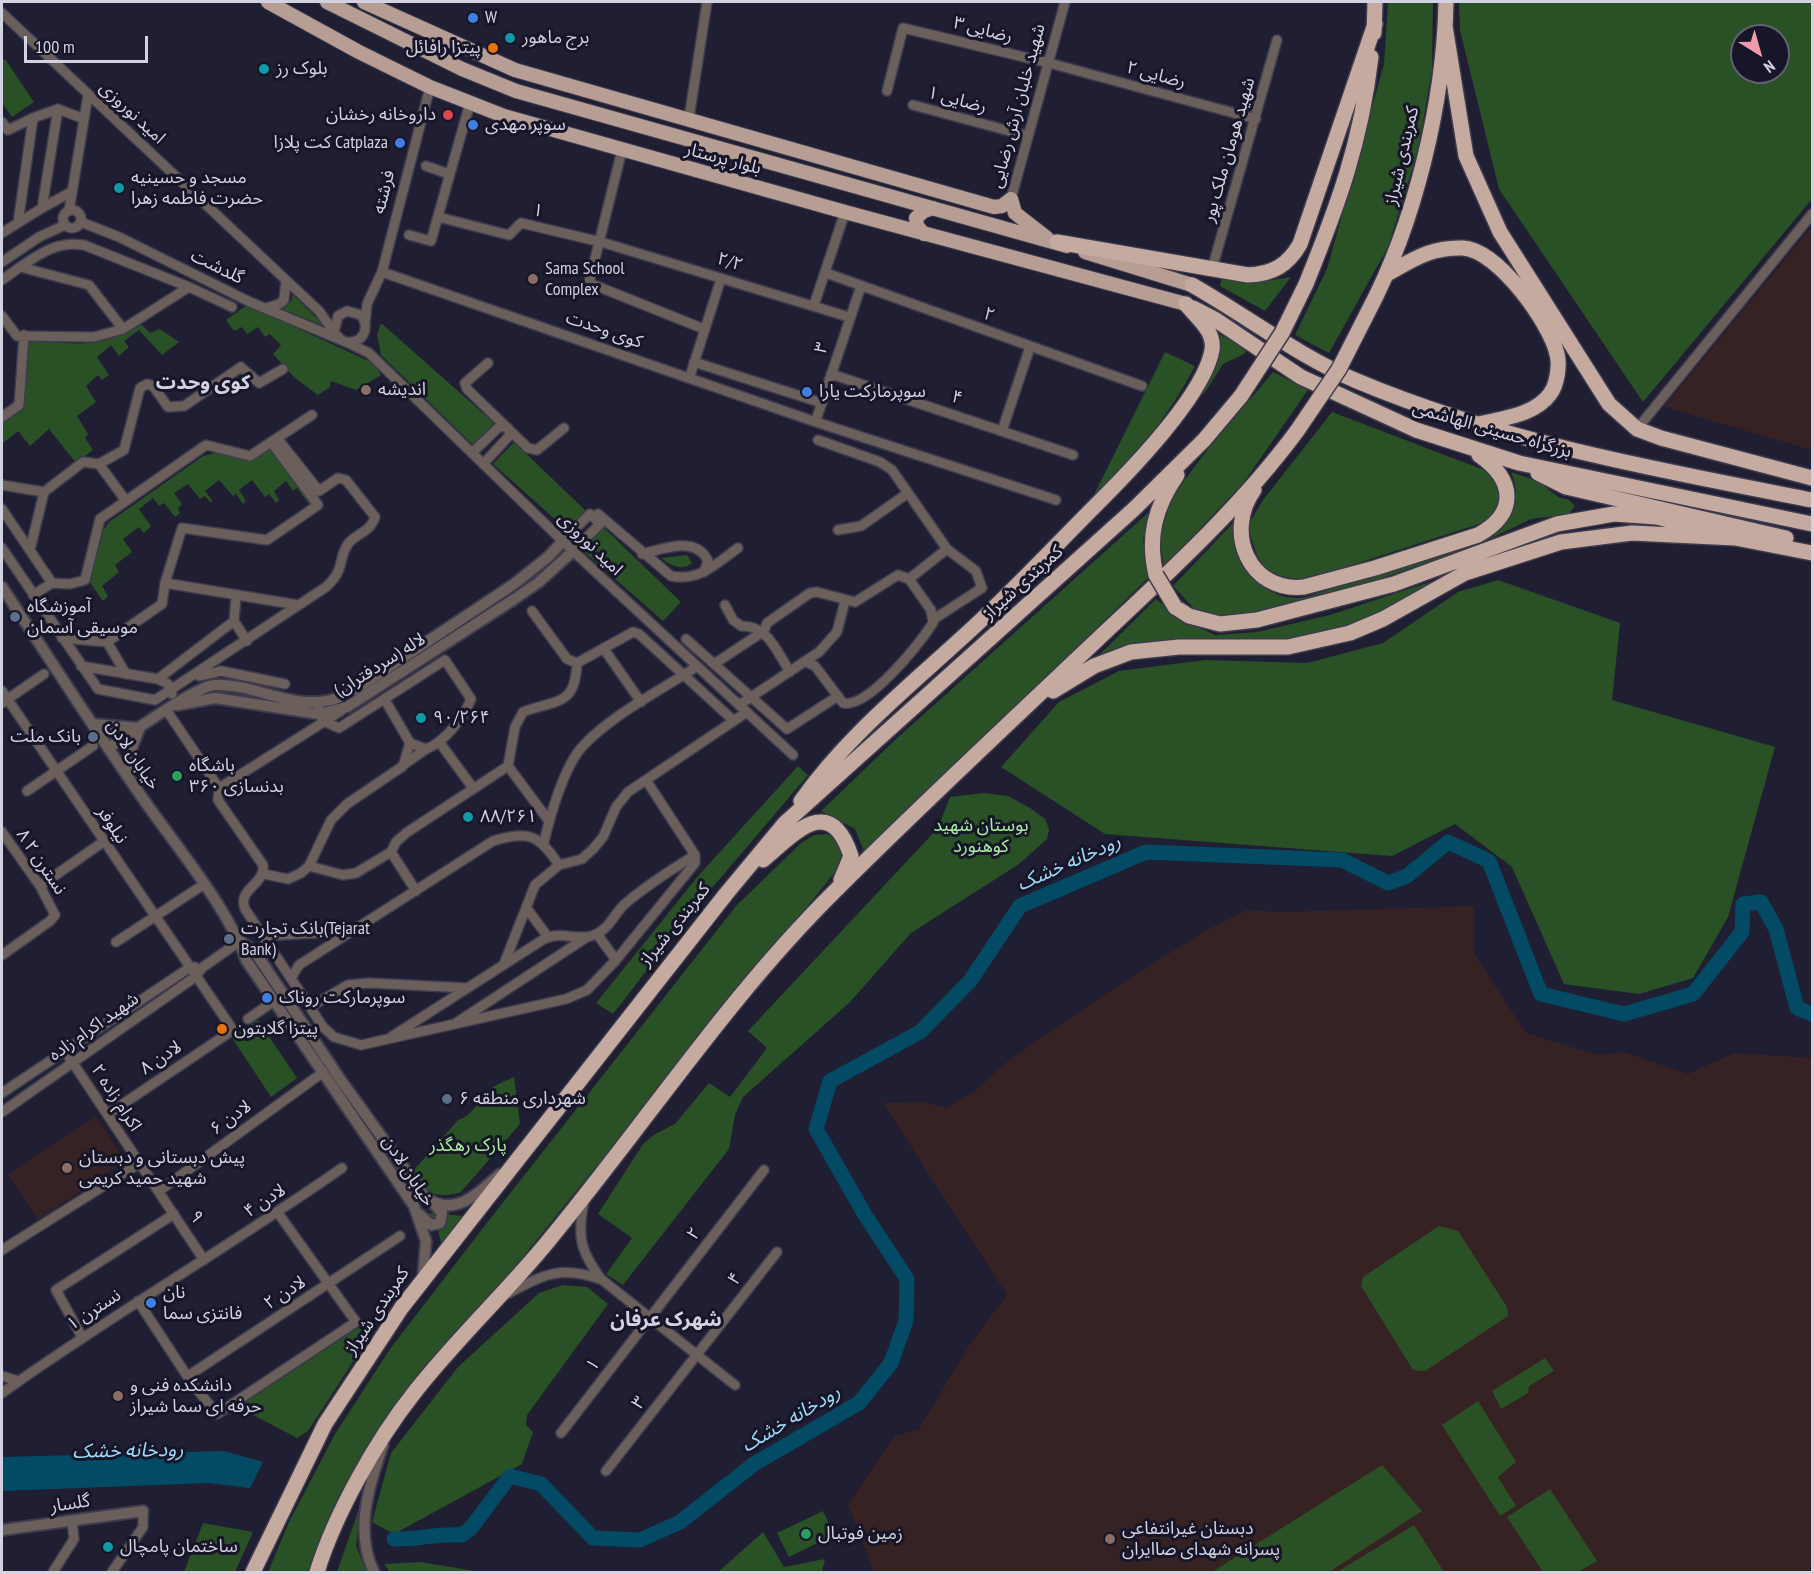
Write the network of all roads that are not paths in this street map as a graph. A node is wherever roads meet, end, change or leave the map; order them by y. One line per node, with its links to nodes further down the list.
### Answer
1 (268, 2): 17 (main road, بلوار پرستار)
2 (327, 2): 12 (main road, بلوار پرستار)
3 (354, 2): 12 (main road)
4 (364, 2): 14 (main road)
5 (707, 2): 24 (street)
6 (1065, 2): 15 (street, شهید خلبان آرش رضایی)
7 (1375, 2): 10 (highway)
8 (1446, 2): 11 (highway, کمربندی شیراز)
9 (2, 13): 19 (street, امید نوروزی)
10 (1374, 24): 55 (highway); 100 (highway, کمربندی شیراز, bridge)
11 (1445, 26): 58 (highway, کمربندی شیراز); 96 (highway)
12 (380, 29): 16 (main road, بلوار پرستار)
13 (1277, 40): 26 (street, شهید هومان ملک پور)
14 (472, 51): 16 (main road); 24 (main road)
15 (1048, 63): 18 (street, رضایی ۳); 26 (street, رضایی ۲); 29 (street, شهید خلبان آرش رضایی)
16 (462, 69): 32 (main road, بلوار پرستار)
17 (430, 87): 20 (main road, بلوار پرستار); 56 (street, فرشته)
18 (887, 91)
19 (88, 95): 25 (street); 60 (street, امید نوروزی)
20 (470, 103): 31 (main road, بلوار پرستار); 34 (street)
21 (913, 105): 29 (street, رضایی ۱)
22 (58, 109): 23 (street); 25 (street); 38 (street)
23 (33, 118): 27 (street); 45 (street)
24 (689, 118): 28 (main road)
25 (84, 119): 35 (street)
26 (1256, 119): 55 (street, شهید هومان ملک پور)
27 (2, 122)
28 (712, 124): 30 (main road); 32 (main road)
29 (1028, 136): 37 (street, شهید خلبان آرش رضایی)
30 (750, 137): 32 (main road); 37 (main road)
31 (622, 150): 41 (main road, بلوار پرستار); 52 (street)
32 (727, 150): 36 (main road, بلوار پرستار)
33 (426, 166): 34 (street)
34 (449, 174): 43 (street)
35 (71, 192): 38 (street); 40 (street)
36 (903, 199): 39 (main road, بلوار پرستار); 47 (main road)
37 (1011, 199): 51 (main road, شهید خلبان آرش رضایی)
38 (42, 208): 45 (street)
39 (933, 208): 49 (main road); 51 (main road, بلوار پرستار)
40 (69, 211): 44 (street); 46 (street)
41 (845, 212): 47 (main road, بلوار پرستار); 57 (street)
42 (1812, 214): 96 (street)
43 (438, 217): 50 (street); 52 (street, ۱)
44 (81, 222): 46 (street); 69 (street, گلدشت)
45 (18, 223): 48 (street)
46 (65, 225): 53 (street)
47 (898, 226): 49 (main road, بلوار پرستار)
48 (2, 233)
49 (924, 234): 66 (main road, بلوار پرستار)
50 (409, 236)
51 (1053, 241): 55 (highway); 62 (main road, بلوار پرستار)
52 (601, 242): 67 (street, ۲/۲); 77 (street)
53 (2, 262)
54 (20, 267): 59 (street); 64 (street); 76 (street)
55 (1212, 269)
56 (381, 272): 65 (street, فرشته); 87 (street, کوی وحدت)
57 (826, 273): 63 (street, ۲); 67 (street)
58 (1387, 274): 93 (highway); 104 (highway, کمربندی شیراز, bridge)
59 (2, 280)
60 (286, 280): 69 (street); 70 (street, امید نوروزی)
61 (719, 285): 77 (street)
62 (1192, 285): 93 (highway, بزرگراه حسینی الهاشمی)
63 (861, 286): 74 (street, ۳); 81 (street, ۲)
64 (189, 287): 68 (street); 76 (street)
65 (368, 304): 71 (street); 75 (street, فرشته)
66 (1186, 304): 101 (highway, بزرگراه حسینی الهاشمی); 194 (highway)
67 (814, 305): 74 (street, ۲/۲)
68 (232, 307)
69 (266, 308): 80 (street, گلدشت)
70 (319, 311): 72 (street); 78 (street, امید نوروزی)
71 (353, 311): 72 (street); 75 (street)
72 (342, 313): 78 (street)
73 (2, 316): 79 (street)
74 (849, 317): 86 (street, ۳)
75 (365, 327): 80 (street); 82 (street, فرشته)
76 (123, 329): 79 (street)
77 (704, 329): 83 (street)
78 (334, 332): 80 (street)
79 (24, 335): 91 (street)
80 (344, 341): 82 (street, گلدشت)
81 (1030, 347): 88 (street, ۲); 97 (street)
82 (369, 353): 102 (street, امید نوروزی)
83 (694, 362): 87 (street); 89 (street)
84 (489, 363): 94 (street)
85 (283, 369): 106 (street)
86 (831, 374): 89 (street, ۳); 97 (street, ۴)
87 (690, 376): 92 (street, کوی وحدت)
88 (1142, 386)
89 (822, 403): 92 (street, ۳)
90 (312, 416): 98 (street)
91 (2, 417)
92 (816, 420): 112 (street, کوی وحدت)
93 (1479, 424): 113 (highway, بزرگراه حسینی الهاشمی)
94 (508, 428): 95 (street); 102 (street); 107 (street)
95 (564, 429)
96 (1637, 429): 108 (highway)
97 (1002, 431): 103 (street, ۴)
98 (274, 440): 114 (street); 132 (street); 137 (street)
99 (818, 440): 111 (street)
100 (1204, 440): 119 (highway, bridge); 194 (highway, کمربندی شیراز)
101 (1461, 445): 104 (highway); 105 (highway, بزرگراه حسینی الهاشمی)
102 (472, 453): 107 (street, امید نوروزی)
103 (1073, 455)
104 (1277, 458): 172 (highway)
105 (1519, 463): 117 (highway, بزرگراه حسینی الهاشمی); 121 (highway)
106 (99, 464): 110 (street); 114 (street)
107 (483, 464): 120 (street, امید نوروزی)
108 (1812, 478)
109 (2, 484): 110 (street)
110 (44, 492): 125 (street)
111 (908, 493): 118 (street); 124 (street)
112 (1056, 500)
113 (1812, 500)
114 (126, 501): 131 (street)
115 (2, 509): 125 (street)
116 (595, 517): 120 (street); 126 (street); 128 (street)
117 (1812, 524)
118 (838, 530)
119 (1735, 538): 127 (highway); 172 (highway)
120 (563, 541): 126 (street, امید نوروزی); 142 (street, لاله (سردفتران))
121 (1812, 544)
122 (2, 548): 134 (street)
123 (738, 548): 129 (street)
124 (948, 549): 130 (street); 140 (street)
125 (30, 550): 131 (street)
126 (573, 551): 148 (street, لاله (سردفتران)); 154 (street, امید نوروزی)
127 (1812, 553)
128 (642, 554): 129 (street); 129 (street)
129 (704, 572)
130 (909, 579): 136 (street); 140 (street)
131 (52, 583): 134 (street)
132 (165, 583): 135 (street); 147 (street)
133 (2, 587): 177 (street, خیابان لادن)
134 (33, 595): 144 (street)
135 (236, 597): 137 (street); 141 (street)
136 (845, 601): 143 (street); 150 (street)
137 (298, 605): 146 (street)
138 (725, 605): 143 (street)
139 (532, 611): 151 (street)
140 (934, 619): 165 (street)
141 (234, 621): 146 (street); 160 (street)
142 (440, 632): 148 (street); 169 (street, لاله (سردفتران))
143 (764, 632): 152 (street); 155 (street)
144 (62, 638): 147 (street); 153 (street)
145 (686, 639): 152 (street)
146 (247, 641): 159 (street)
147 (106, 642): 157 (street)
148 (447, 642): 175 (street, لاله (سردفتران))
149 (604, 649): 151 (street); 158 (street); 170 (street)
150 (806, 662): 155 (street); 165 (street)
151 (577, 663): 186 (street)
152 (714, 664): 166 (street)
153 (81, 666): 157 (street); 163 (street)
154 (696, 667): 158 (street); 171 (street, امید نوروزی)
155 (790, 672): 166 (street)
156 (44, 674): 167 (street)
157 (126, 674): 160 (street)
158 (683, 676): 170 (street); 176 (street)
159 (195, 677): 161 (street); 163 (street)
160 (158, 679): 163 (street)
161 (272, 680): 162 (street); 164 (street)
162 (285, 684)
163 (171, 690): 173 (street)
164 (269, 694): 169 (street, لاله (سردفتران)); 173 (street, لاله (سردفتران))
165 (838, 696): 166 (street)
166 (752, 697): 171 (street)
167 (3, 698): 187 (street, نیلوفر)
168 (385, 700): 175 (street); 179 (street); 180 (street)
169 (317, 702): 175 (street)
170 (641, 702): 193 (street)
171 (739, 705): 174 (street, امید نوروزی)
172 (1027, 707): 206 (highway)
173 (170, 709): 175 (street, لاله (سردفتران)); 178 (street, لاله (سردفتران)); 190 (street)
174 (747, 712): 176 (street); 184 (street, امید نوروزی)
175 (321, 718): 190 (street)
176 (734, 721): 189 (street)
177 (93, 724): 178 (street); 182 (street, خیابان لادن)
178 (141, 727): 182 (street, لاله (سردفتران)); 188 (street)
179 (410, 743): 183 (street); 185 (street)
180 (440, 743): 183 (street); 191 (street)
181 (93, 746): 187 (street)
182 (108, 748): 188 (street, خیابان لادن)
183 (426, 749): 185 (street)
184 (793, 755)
185 (403, 766): 201 (street)
186 (508, 766): 191 (street); 193 (street)
187 (58, 772): 192 (street); 196 (street, نیلوفر)
188 (127, 776): 203 (street, خیابان لادن)
189 (646, 780): 199 (street); 200 (street)
190 (220, 788): 202 (street)
191 (473, 788): 198 (street)
192 (27, 791)
193 (549, 821): 197 (street)
194 (785, 823): 207 (highway, کمربندی شیراز)
195 (2, 832): 204 (street, ۸ نسترن ۲)
196 (103, 842): 204 (street); 209 (street, نیلوفر)
197 (544, 842): 200 (street); 205 (street)
198 (391, 852): 201 (street); 205 (street)
199 (695, 855): 211 (street); 217 (street)
200 (559, 865): 208 (street)
201 (309, 866): 202 (street)
202 (264, 874): 212 (street)
203 (203, 885): 209 (street); 214 (street, خیابان لادن)
204 (40, 886): 216 (street, ۸ نسترن ۲)
205 (416, 891): 210 (street)
206 (833, 893): 207 (highway); 241 (highway)
207 (726, 894): 236 (highway, کمربندی شیراز)
208 (528, 910): 213 (street); 218 (street)
209 (155, 917): 215 (street); 220 (street, نیلوفر)
210 (352, 931): 212 (street); 222 (street)
211 (592, 935): 213 (street); 217 (street); 227 (street)
212 (263, 936): 222 (street)
213 (548, 937): 218 (street)
214 (240, 941): 219 (street, شهید اکرام زاده); 224 (street, خیابان لادن); 242 (street, خیابان لادن)
215 (116, 942)
216 (2, 955)
217 (616, 960): 227 (street)
218 (504, 964): 223 (street)
219 (203, 966): 220 (street, شهید اکرام زاده); 221 (street, شهید اکرام زاده)
220 (189, 968): 221 (street, نیلوفر); 230 (street, شهید اکرام زاده)
221 (195, 977): 228 (street, نیلوفر); 231 (street, شهید اکرام زاده)
222 (291, 978): 225 (street)
223 (468, 988): 225 (street); 229 (street)
224 (274, 1001): 226 (street); 232 (street, خیابان لادن)
225 (310, 1007): 229 (street)
226 (248, 1019)
227 (451, 1027): 229 (street)
228 (233, 1030): 235 (street, ۸ لادن)
229 (385, 1042)
230 (65, 1051): 231 (street, ۲ اکرام زاده); 233 (street, شهید اکرام زاده)
231 (72, 1062): 234 (street, شهید اکرام زاده); 235 (street, ۲ اکرام زاده)
232 (322, 1073): 240 (street, ۶ لادن); 245 (street, خیابان لادن)
233 (2, 1093)
234 (2, 1112)
235 (108, 1114): 237 (street, ۲ اکرام زاده)
236 (514, 1160): 242 (street, خیابان لادن); 250 (highway, کمربندی شیراز)
237 (140, 1163): 240 (street, ۹); 247 (street)
238 (342, 1168): 243 (street, ۴ لادن)
239 (764, 1170): 255 (street, ۲)
240 (159, 1191): 244 (street, ۹)
241 (585, 1196): 251 (street); 253 (highway)
242 (431, 1202): 245 (street)
243 (278, 1213): 249 (street, ۴ لادن); 252 (street)
244 (174, 1214): 249 (street, ۹); 256 (street)
245 (418, 1214): 250 (street, خیابان لادن)
246 (400, 1236): 252 (street, ۲ لادن)
247 (3, 1249)
248 (777, 1252): 257 (street, ۴)
249 (204, 1260): 254 (street, نسترن ۱)
250 (423, 1276): 271 (highway, کمربندی شیراز)
251 (601, 1279): 253 (street); 255 (street)
252 (330, 1283): 259 (street, ۲ لادن); 259 (street)
253 (502, 1296): 263 (highway)
254 (138, 1301): 256 (street, نسترن ۱); 259 (street)
255 (650, 1318): 257 (street); 264 (street, ۱)
256 (82, 1337): 260 (street, نسترن ۱)
257 (697, 1355): 261 (street); 265 (street, ۳)
258 (2, 1376): 260 (street)
259 (188, 1376)
260 (19, 1382): 262 (street, نسترن ۱)
261 (735, 1385)
262 (2, 1394)
263 (391, 1425): 272 (highway); 273 (street)
264 (561, 1433)
265 (606, 1471)
266 (143, 1511): 267 (street, گلسار); 270 (street)
267 (72, 1520): 268 (street, گلسار); 269 (street)
268 (2, 1530)
269 (53, 1572)
270 (112, 1572)
271 (253, 1572)
272 (317, 1572)
273 (374, 1572)

